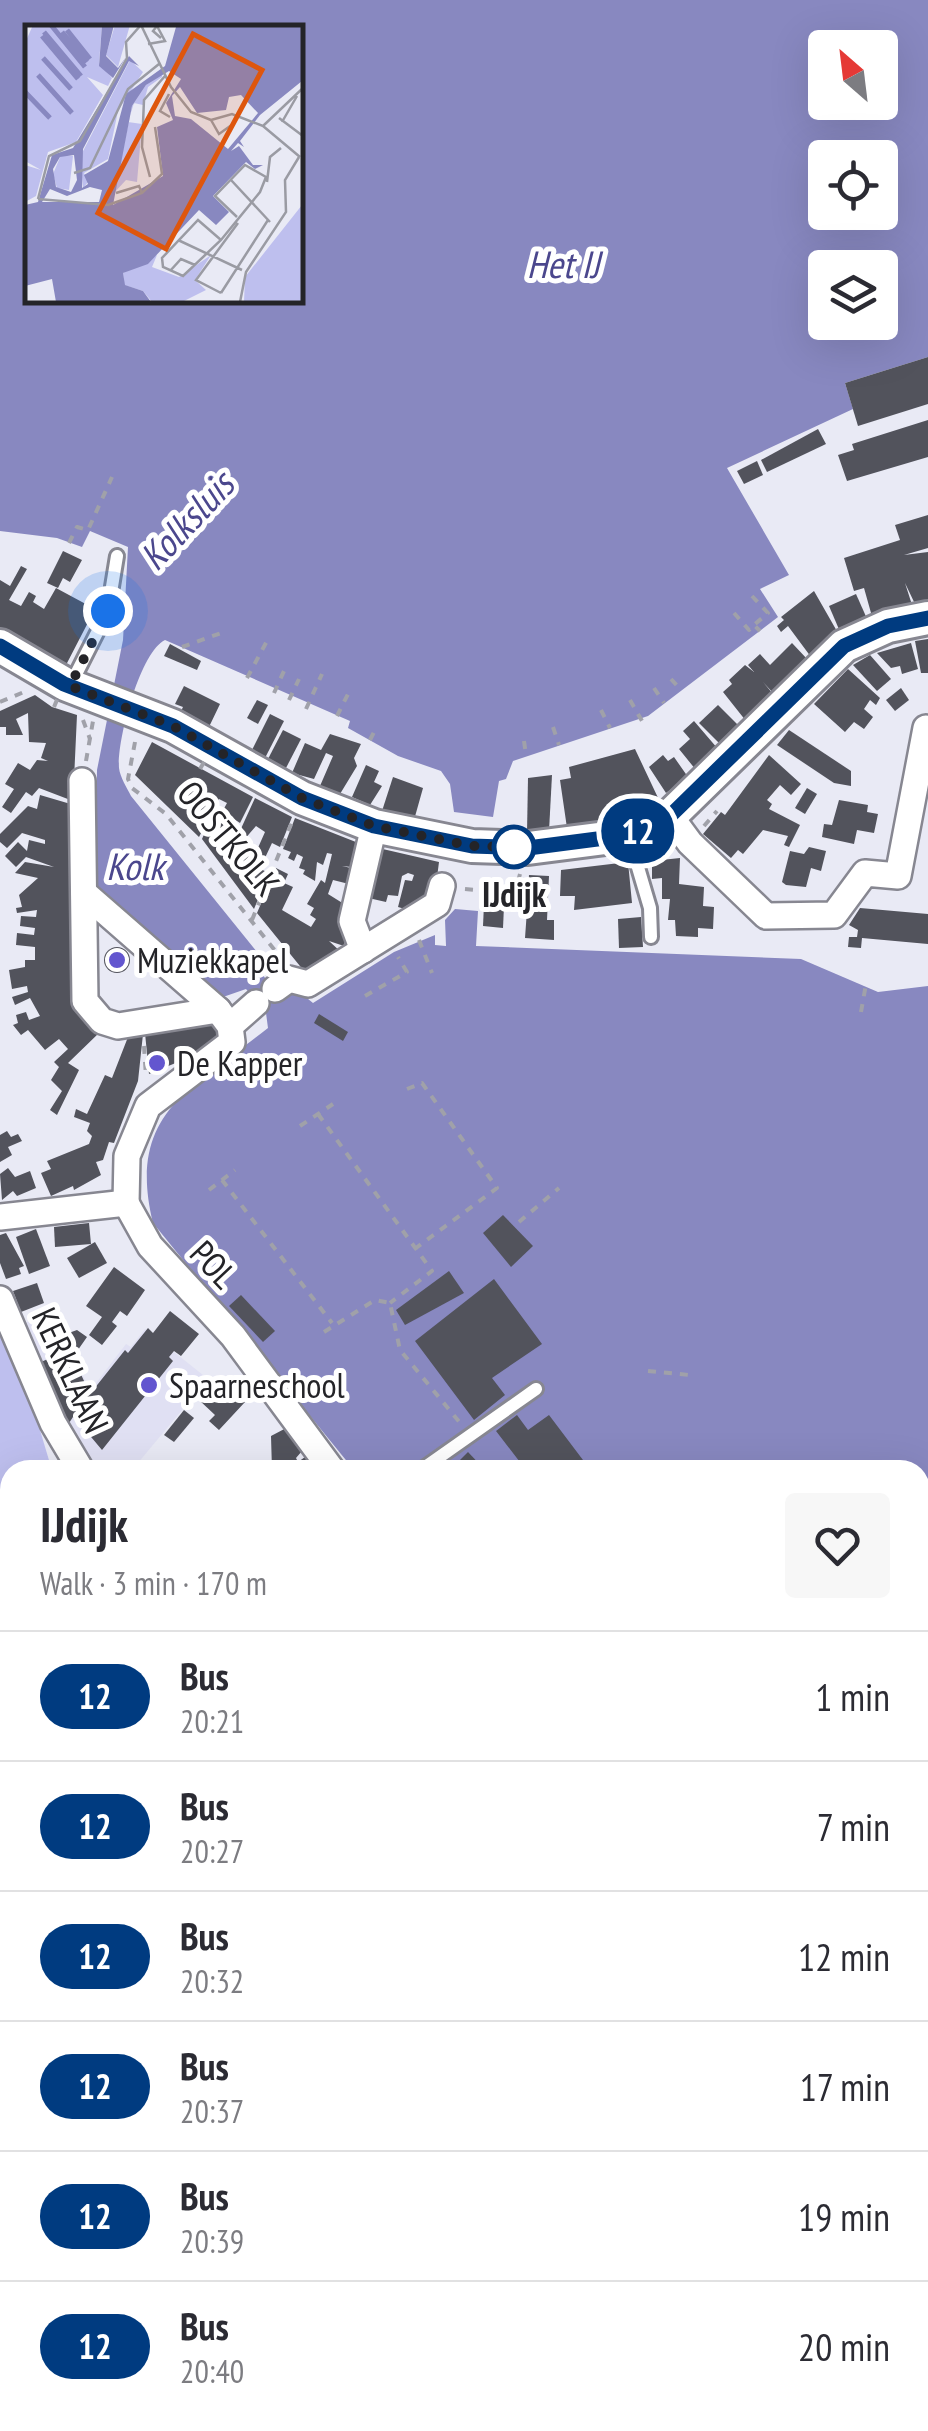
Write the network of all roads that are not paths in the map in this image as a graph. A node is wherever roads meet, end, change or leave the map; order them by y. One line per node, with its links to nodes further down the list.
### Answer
1 (116, 556): 4 (lane)
2 (928, 618): 7 (street)
3 (0, 646): 4 (street)
4 (61, 696): 8 (street)
5 (926, 728): 7 (street)
6 (82, 780): 11 (street)
7 (670, 816): 9 (street)
8 (374, 826): 9 (street); 13 (street)
9 (628, 835): 12 (lane)
10 (454, 887): 13 (street)
11 (84, 893): 14 (street); 14 (street)
12 (652, 937)
13 (363, 950): 14 (street)
14 (224, 1018): 15 (street)
15 (126, 1203): 16 (street); 20 (street, POL)
16 (0, 1217)
17 (0, 1299): 19 (street, KERKLAAN)
18 (536, 1389): 21 (lane)
19 (75, 1460)
20 (325, 1460)
21 (434, 1460)

